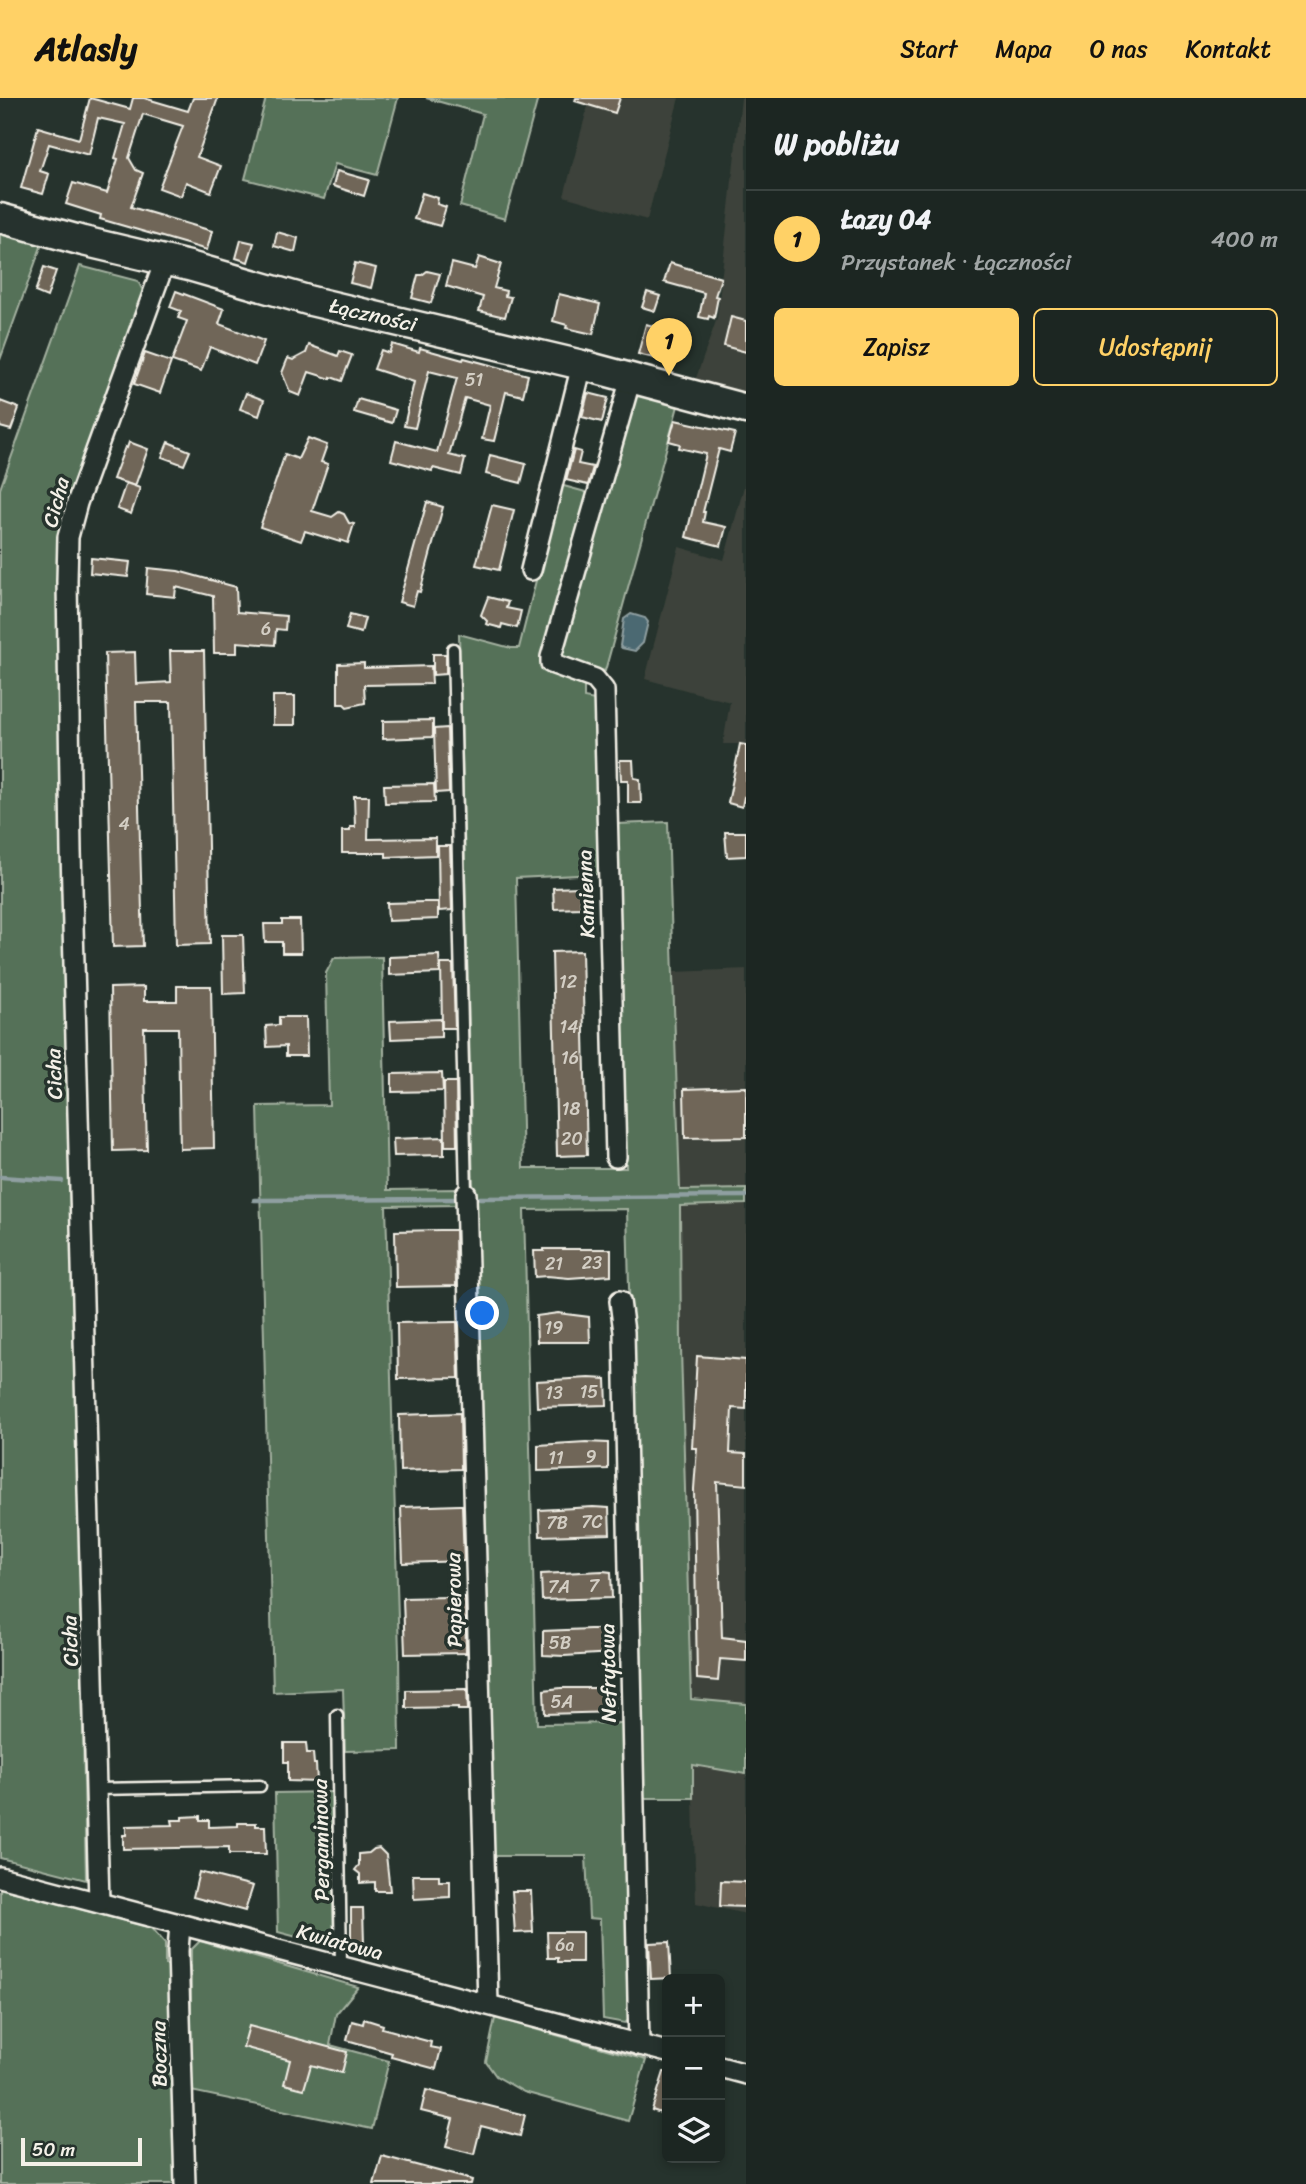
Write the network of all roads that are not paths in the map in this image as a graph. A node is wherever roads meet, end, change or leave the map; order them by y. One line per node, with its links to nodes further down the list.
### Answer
1 (0, 218): 2 (street, Łączności)
2 (165, 261): 3 (street, Łączności); 13 (street, Cicha)
3 (582, 365): 4 (street, Łączności); 6 (street)
4 (631, 377): 5 (street, Łączności); 8 (street, Kamienna)
5 (746, 409)
6 (531, 570)
7 (453, 649): 9 (lane)
8 (616, 1157)
9 (466, 1194): 18 (street, Papierowa)
10 (620, 1301): 19 (street, Nefrytowa)
11 (338, 1715): 17 (lane, Pergaminowa)
12 (260, 1786): 13 (lane)
13 (96, 1789): 15 (street, Cicha)
14 (0, 1877): 15 (street, Kwiatowa)
15 (99, 1902): 16 (street, Kwiatowa)
16 (180, 1924): 17 (street, Kwiatowa); 23 (street, Boczna)
17 (341, 1965): 18 (street, Kwiatowa)
18 (488, 2004): 19 (street, Kwiatowa)
19 (639, 2045): 20 (street, Kwiatowa)
20 (662, 2051)
21 (725, 2068): 22 (street)
22 (746, 2074)
23 (185, 2184)

